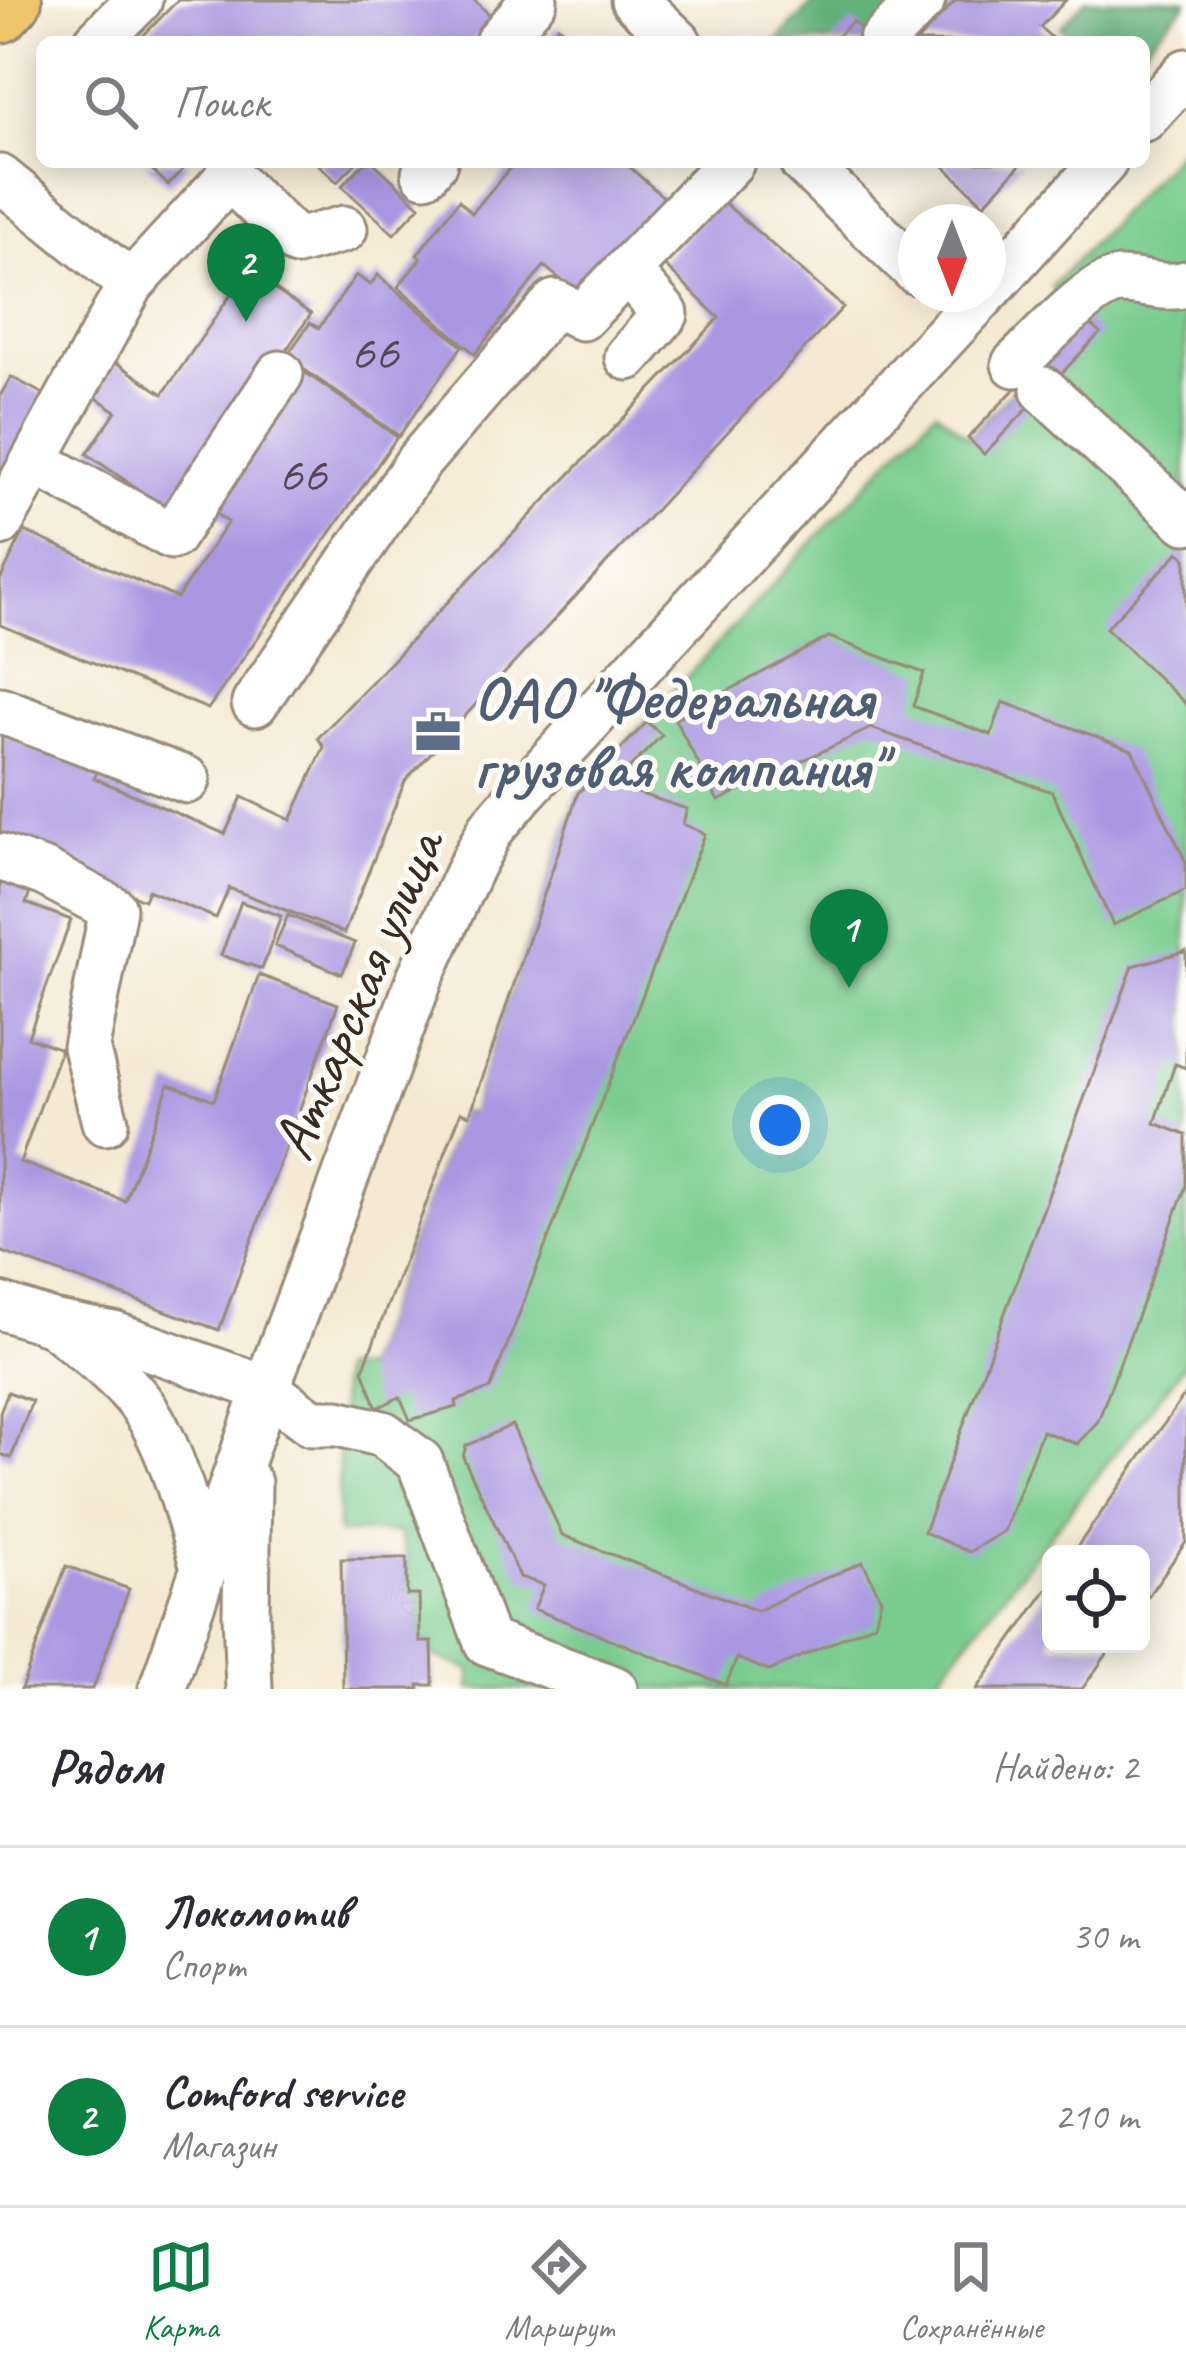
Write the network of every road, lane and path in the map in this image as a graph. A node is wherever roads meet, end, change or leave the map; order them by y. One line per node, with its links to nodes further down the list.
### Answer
1 (11, 0): 6 (main road)
2 (139, 0): 7 (street)
3 (534, 0): 8 (street)
4 (634, 0): 9 (street)
5 (922, 0): 10 (street)
6 (0, 12)
7 (104, 36)
8 (503, 36)
9 (671, 36)
10 (887, 36)
11 (1186, 72): 12 (street)
12 (1150, 111)
13 (725, 168): 20 (street)
14 (808, 168): 18 (street)
15 (1098, 168): 19 (street, Аткарская улица)
16 (0, 178): 21 (street)
17 (344, 229): 21 (street)
18 (898, 254)
19 (1006, 261)
20 (627, 270): 25 (street); 31 (street)
21 (130, 284): 28 (street)
22 (1186, 284): 27 (street)
23 (957, 312): 38 (street, Аткарская улица)
24 (979, 312): 27 (street)
25 (628, 357)
26 (280, 374): 28 (street)
27 (1029, 376): 29 (street)
28 (34, 461): 30 (street)
29 (1186, 521)
30 (0, 523)
31 (254, 704)
32 (0, 710): 33 (street)
33 (187, 780)
34 (0, 857): 35 (street)
35 (105, 1122)
36 (0, 1306): 37 (street)
37 (52, 1323): 38 (street); 40 (street)
38 (266, 1389): 39 (street, Аткарская улица); 43 (street)
39 (248, 1444): 40 (street, Аткарская улица); 42 (street)
40 (204, 1568): 41 (street, Аткарская улица)
41 (162, 1689)
42 (249, 1689)
43 (614, 1689)

